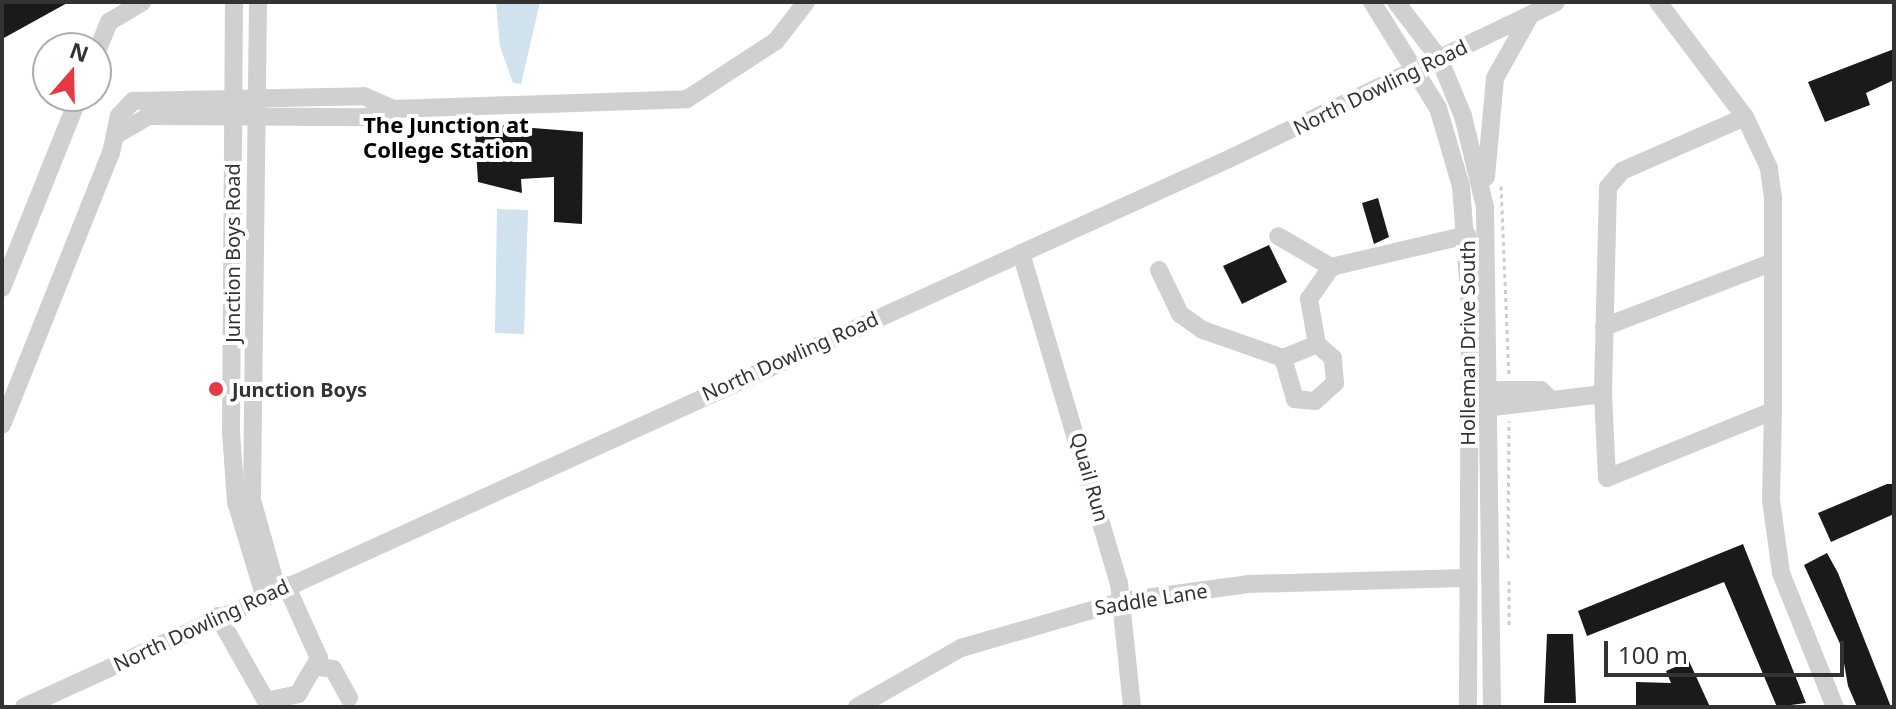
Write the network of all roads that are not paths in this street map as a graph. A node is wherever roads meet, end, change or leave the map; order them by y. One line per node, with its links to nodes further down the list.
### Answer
1 (142, 2): 10 (street)
2 (234, 2): 13 (street, Junction Boys Road)
3 (258, 2): 14 (street, Junction Boys Road)
4 (806, 2): 17 (street)
5 (1372, 2): 12 (street, Holleman Drive South)
6 (1396, 2): 11 (street, Holleman Drive South)
7 (1556, 2): 9 (street, North Dowling Road)
8 (1658, 2): 23 (street)
9 (1531, 14): 11 (street, North Dowling Road); 25 (street)
10 (105, 32)
11 (1439, 58): 12 (street, North Dowling Road); 25 (street, Holleman Drive South)
12 (1418, 69): 26 (street, Holleman Drive South); 28 (street, North Dowling Road)
13 (234, 96): 14 (street); 16 (street); 19 (street, Junction Boys Road)
14 (256, 96): 15 (street); 21 (street, Junction Boys Road)
15 (325, 96): 17 (street); 22 (street)
16 (145, 97): 20 (street); 24 (street)
17 (393, 109): 22 (street)
18 (73, 112): 32 (street)
19 (233, 115): 20 (street); 21 (street); 41 (street, Junction Boys Road)
20 (149, 116): 24 (street)
21 (256, 117): 22 (street); 41 (street, Junction Boys Road)
22 (326, 117)
23 (1745, 117): 29 (street); 33 (street)
24 (116, 135): 39 (street)
25 (1485, 207): 37 (street, Holleman Drive South)
26 (1467, 235): 30 (street); 40 (street, Holleman Drive South)
27 (1278, 236): 30 (street)
28 (1021, 253): 41 (street, North Dowling Road); 42 (street, Quail Run)
29 (1773, 262): 33 (street); 38 (street)
30 (1331, 267): 34 (street)
31 (1159, 270): 35 (street)
32 (2, 288)
33 (1604, 327): 36 (street)
34 (1317, 344): 35 (street); 35 (street)
35 (1283, 358)
36 (1603, 394): 37 (street); 38 (street)
37 (1493, 398): 50 (street, Holleman Drive South)
38 (1773, 411): 51 (street)
39 (2, 425)
40 (1465, 578): 42 (street, Saddle Lane); 49 (street, Holleman Drive South)
41 (276, 590): 43 (street, North Dowling Road); 44 (street)
42 (1123, 601): 47 (street, Saddle Lane); 48 (street, Quail Run)
43 (218, 616): 44 (street); 46 (street, North Dowling Road)
44 (319, 667): 45 (street)
45 (349, 698)
46 (24, 707)
47 (857, 707)
48 (1132, 707)
49 (1468, 707)
50 (1492, 707)
51 (1835, 707)

